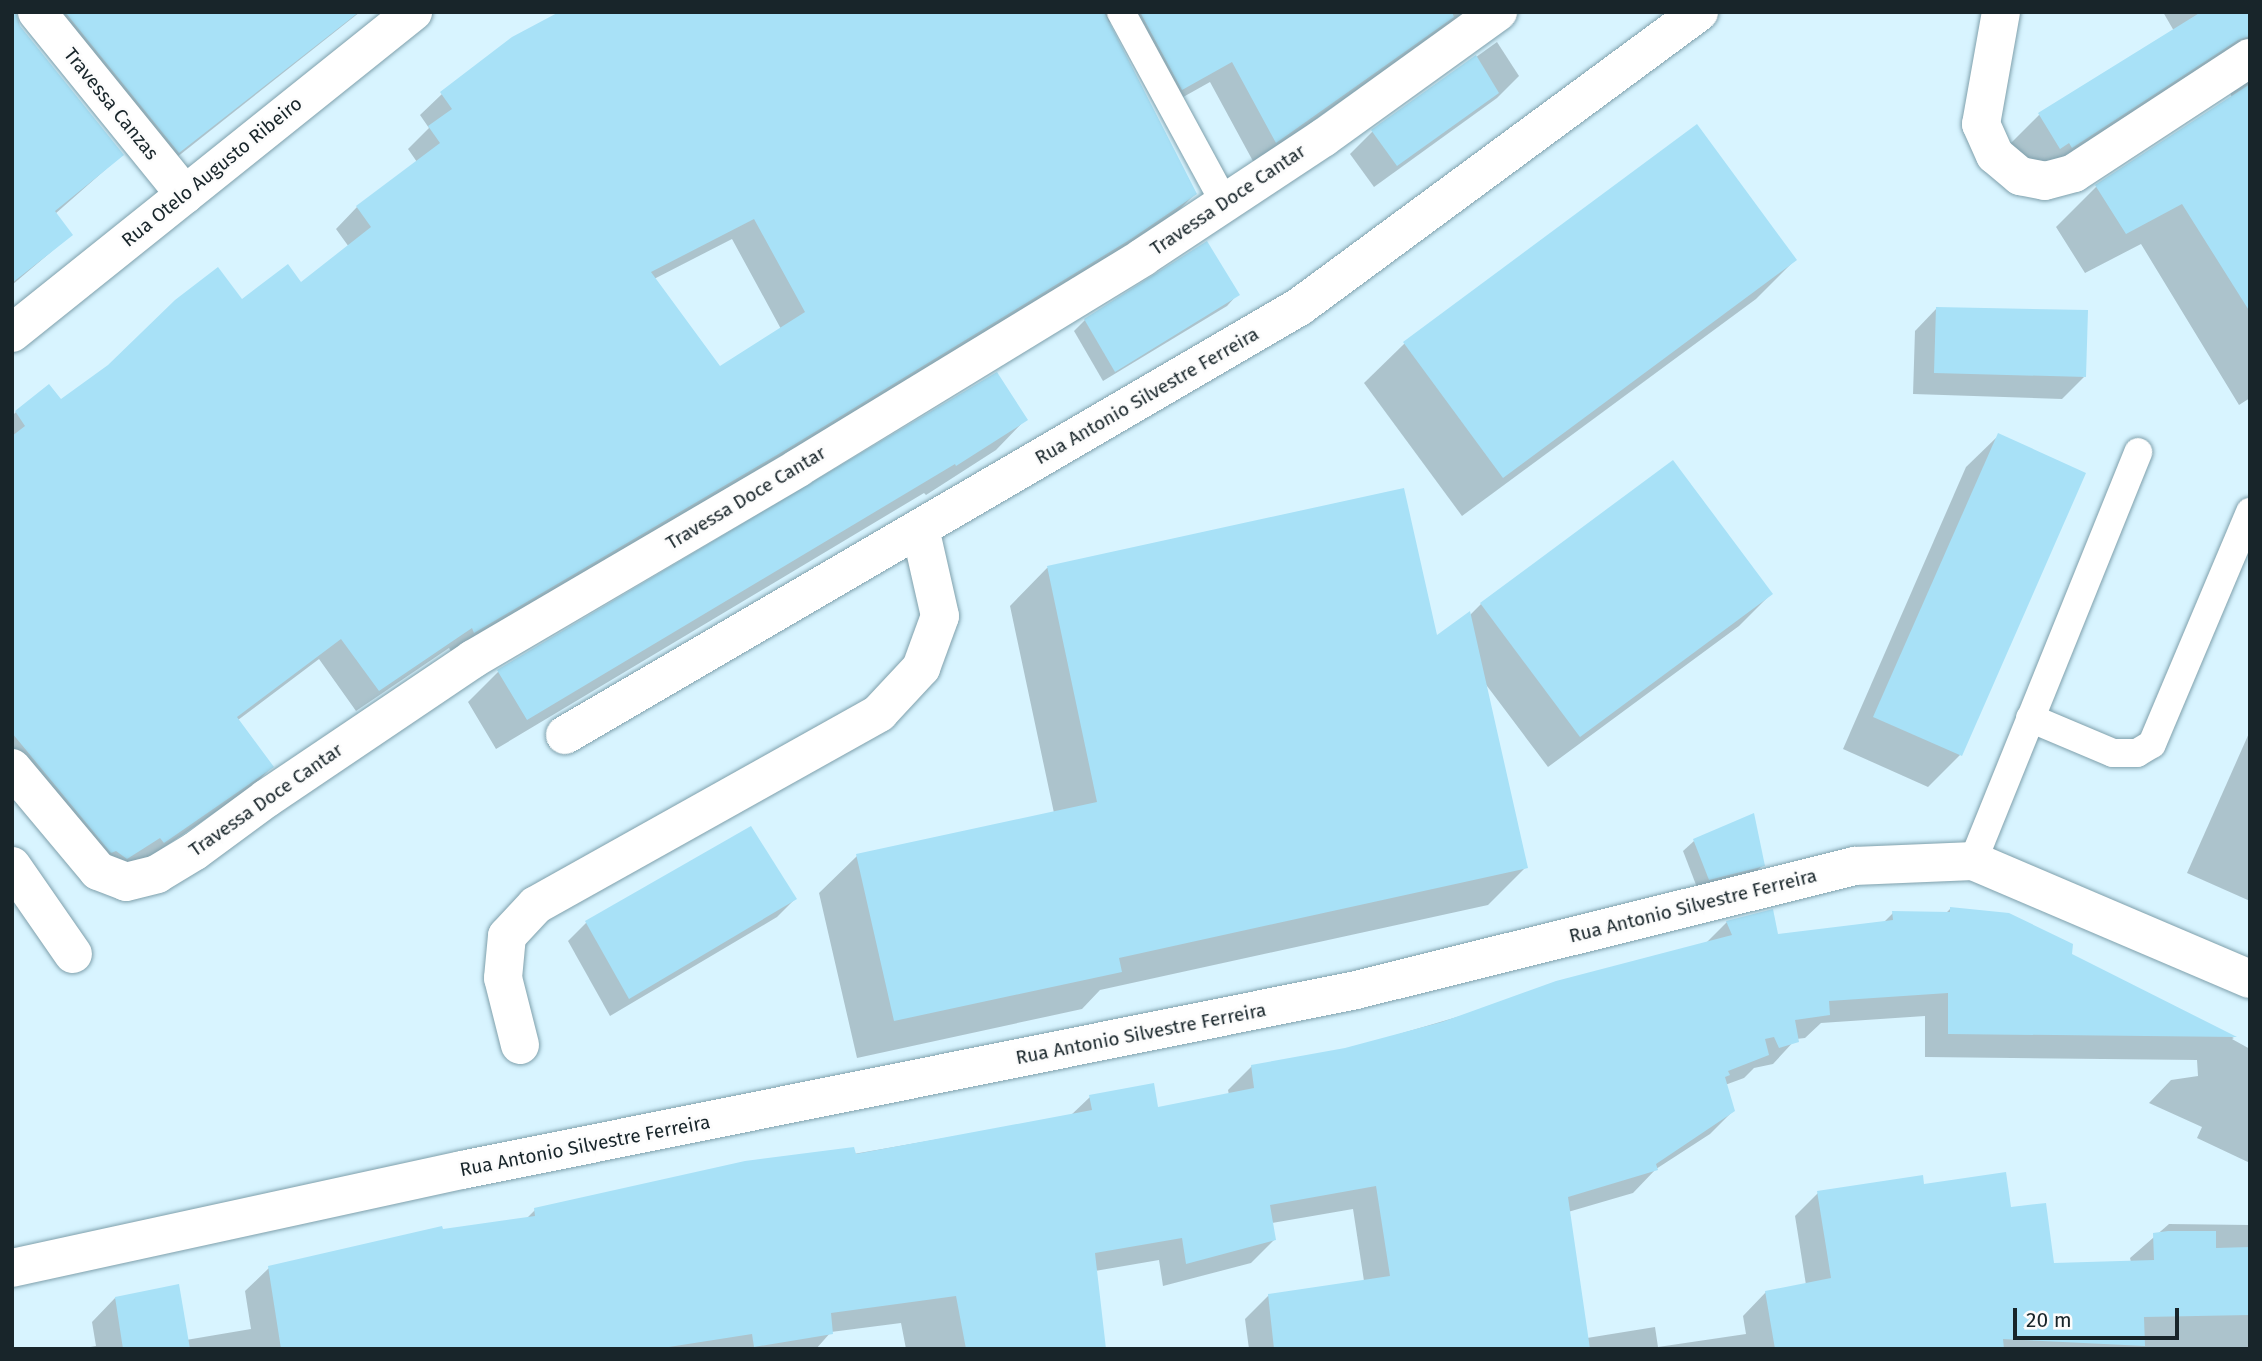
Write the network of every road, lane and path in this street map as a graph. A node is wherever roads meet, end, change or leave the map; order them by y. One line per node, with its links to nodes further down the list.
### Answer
1 (37, 12): 8 (street, Travessa Canzas)
2 (413, 12): 8 (street, Rua Otelo Augusto Ribeiro)
3 (1121, 12): 9 (lane)
4 (1498, 12): 9 (street, Travessa Doce Cantar)
5 (1699, 12): 13 (street, Rua Antonio Silvestre Ferreira)
6 (2001, 12): 7 (street)
7 (2250, 58)
8 (185, 195): 10 (street, Rua Otelo Augusto Ribeiro)
9 (1224, 202): 16 (street, Travessa Doce Cantar)
10 (12, 333)
11 (2138, 452): 14 (lane)
12 (2250, 512): 14 (lane)
13 (920, 528): 15 (street, Rua Antonio Silvestre Ferreira); 21 (street)
14 (2030, 718): 17 (lane)
15 (565, 735)
16 (12, 768)
17 (1973, 861): 20 (street, Rua Antonio Silvestre Ferreira); 22 (street, Rua Antonio Silvestre Ferreira)
18 (12, 866): 19 (street)
19 (73, 954)
20 (2250, 979)
21 (520, 1045)
22 (12, 1268)

